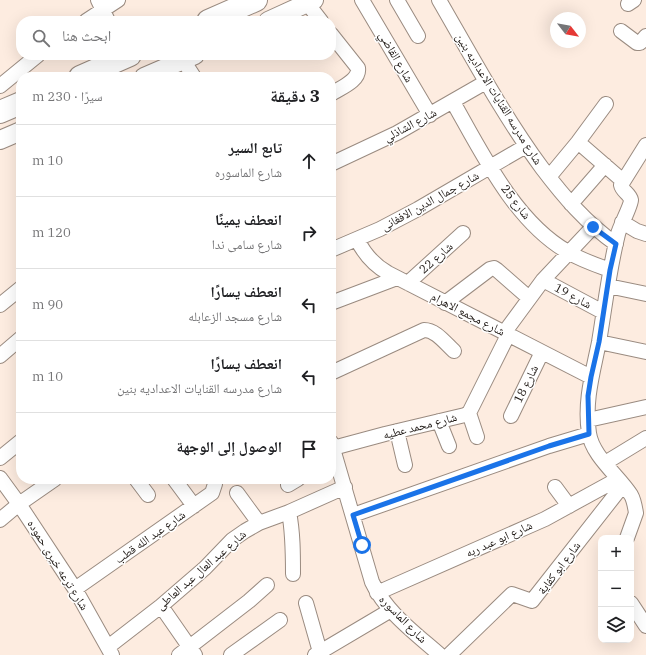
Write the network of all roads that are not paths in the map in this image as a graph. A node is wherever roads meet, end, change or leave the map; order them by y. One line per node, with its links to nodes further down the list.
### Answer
1 (118, 0): 7 (street)
2 (256, 0): 9 (main road)
3 (362, 0): 30 (street, شارع القاضي)
4 (397, 0): 13 (street)
5 (439, 0): 25 (street, شارع مدرسه القنايات الاعداديه بنين)
6 (311, 2): 10 (street); 11 (street)
7 (103, 10): 8 (street)
8 (94, 16)
9 (219, 16)
10 (279, 16)
11 (318, 16)
12 (621, 31): 14 (street)
13 (418, 36)
14 (646, 36)
15 (336, 40): 27 (street)
16 (32, 60): 20 (street)
17 (117, 60): 21 (main road)
18 (184, 60): 22 (street)
19 (190, 60): 23 (street)
20 (17, 72)
21 (91, 72)
22 (156, 72)
23 (193, 72)
24 (16, 73): 26 (street)
25 (486, 82): 28 (street, شارع الشاذلي); 35 (street, شارع مدرسه القنايات الاعداديه بنين)
26 (0, 86)
27 (336, 91)
28 (453, 102): 30 (street, شارع الشاذلي); 38 (street, شارع 25)
29 (606, 104): 33 (street)
30 (430, 115): 36 (street, شارع الشاذلي)
31 (16, 133): 32 (street)
32 (0, 140)
33 (578, 142): 37 (street); 39 (street)
34 (646, 145): 40 (street)
35 (526, 146): 38 (street, شارع جمال الدين الافغانى); 39 (street, شارع مدرسه القنايات الاعداديه بنين)
36 (336, 162)
37 (605, 165): 40 (street); 41 (street)
38 (490, 167): 46 (street, شارع جمال الدين الافغانى); 49 (street, شارع 25)
39 (549, 177): 41 (street, شارع مدرسه القنايات الاعداديه بنين)
40 (623, 181): 42 (street)
41 (570, 204): 43 (street, شارع مدرسه القنايات الاعداديه بنين)
42 (622, 222): 45 (street); 47 (street)
43 (593, 227): 47 (street, شارع مدرسه القنايات الاعداديه بنين); 49 (street, شارع محمد عطيه)
44 (463, 233): 51 (street, شارع 22)
45 (646, 234)
46 (357, 239): 48 (street, شارع جمال الدين الافغانى); 51 (street, شارع مجمع الاهرام)
47 (616, 244): 50 (street)
48 (336, 248)
49 (568, 252): 50 (street, شارع 25); 52 (street, شارع محمد عطيه)
50 (610, 270): 53 (street)
51 (402, 280): 57 (street); 58 (street, شارع مجمع الاهرام)
52 (543, 280): 56 (street, شارع محمد عطيه); 60 (street, شارع 19)
53 (608, 286): 55 (street); 60 (street)
54 (16, 292): 59 (street)
55 (646, 294)
56 (529, 298): 58 (street); 61 (street, شارع محمد عطيه)
57 (336, 301)
58 (445, 302): 61 (street, شارع مجمع الاهرام)
59 (0, 305)
60 (603, 312): 63 (street)
61 (506, 334): 65 (street, شارع مجمع الاهرام); 71 (street, شارع محمد عطيه)
62 (16, 342): 67 (street)
63 (599, 342): 66 (street); 69 (street)
64 (454, 350): 68 (street)
65 (542, 352): 69 (street, شارع مجمع الاهرام); 72 (street, شارع 18)
66 (646, 352)
67 (0, 356)
68 (336, 371)
69 (591, 377): 73 (street)
70 (646, 407): 73 (street)
71 (469, 413): 74 (street, شارع محمد عطيه); 77 (street)
72 (511, 416)
73 (588, 420): 76 (street)
74 (440, 421): 75 (street, شارع محمد عطيه); 80 (street)
75 (397, 431): 81 (street, شارع محمد عطيه); 85 (street)
76 (589, 434): 84 (street); 101 (street)
77 (477, 438)
78 (646, 438): 84 (street)
79 (16, 445): 82 (street)
80 (448, 446)
81 (336, 451)
82 (0, 458)
83 (336, 461): 92 (street, شارع الماسوره)
84 (605, 463): 87 (street)
85 (405, 465)
86 (0, 478): 96 (street, شارع ترعه خيرى حموده)
87 (620, 482): 98 (street, شارع ابو عبد ربه); 99 (street); 120 (street, شارع ابو كفاية)
88 (48, 484): 96 (street)
89 (140, 484): 95 (street)
90 (178, 484): 97 (street)
91 (215, 484): 97 (street, شارع عبد الله قطب)
92 (345, 487): 100 (street, شارع عبد العال عبد العاطى); 101 (street, شارع الماسوره)
93 (555, 487): 98 (street)
94 (237, 493): 103 (street)
95 (148, 495)
96 (19, 504): 102 (street); 107 (street, شارع ترعه خيرى حموده)
97 (194, 506): 107 (street, شارع عبد الله قطب)
98 (569, 506): 108 (street, شارع ابو عبد ربه)
99 (641, 509): 104 (street)
100 (289, 512): 103 (street, شارع عبد العال عبد العاطى); 105 (street)
101 (353, 515): 108 (street, شارع الماسوره)
102 (0, 520)
103 (259, 523): 110 (street, شارع عبد العال عبد العاطى)
104 (628, 535)
105 (293, 574)
106 (267, 585): 116 (street)
107 (75, 589): 115 (street, شارع ترعه خيرى حموده)
108 (377, 593): 112 (street, شارع الماسوره)
109 (306, 603): 117 (street)
110 (161, 606): 115 (street, شارع عبد العال عبد العاطى); 116 (street)
111 (634, 606): 113 (street)
112 (391, 610): 117 (street); 119 (street, شارع الماسوره)
113 (644, 617)
114 (280, 620): 118 (street)
115 (110, 651)
116 (188, 652)
117 (317, 654)
118 (231, 655)
119 (440, 655)
120 (449, 655)

